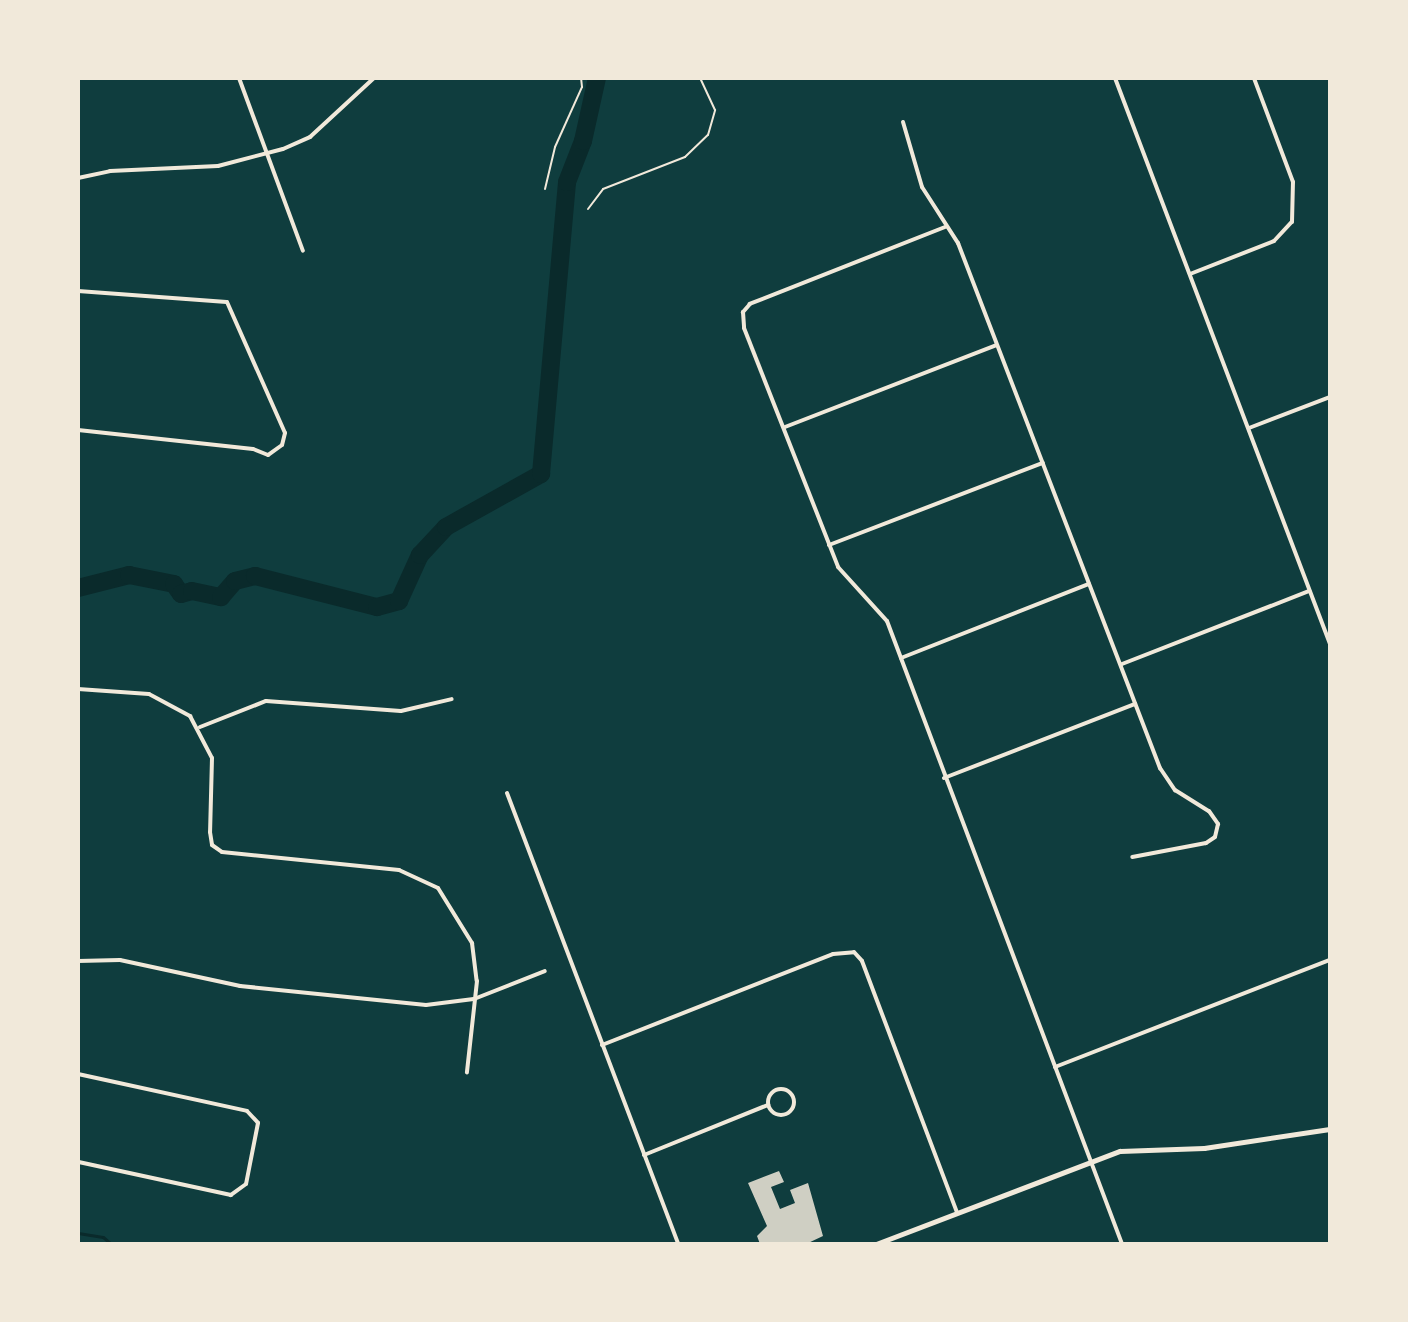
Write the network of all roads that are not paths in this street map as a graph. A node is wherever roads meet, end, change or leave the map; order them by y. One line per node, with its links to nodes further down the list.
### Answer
1 (239, 78): 6 (street)
2 (374, 78): 6 (street)
3 (1115, 78): 10 (street)
4 (1254, 78): 10 (street)
5 (903, 122): 8 (street)
6 (268, 153): 7 (street); 9 (street)
7 (78, 178)
8 (945, 227): 12 (street); 14 (street)
9 (303, 251)
10 (1190, 274): 15 (street)
11 (78, 291): 16 (street)
12 (996, 345): 14 (street); 17 (street)
13 (1330, 397): 15 (street)
14 (785, 427): 18 (street)
15 (1249, 428): 20 (street)
16 (78, 430)
17 (1043, 463): 18 (street); 19 (street)
18 (829, 545): 22 (street)
19 (1089, 584): 22 (street); 23 (street)
20 (1309, 591): 21 (street); 23 (street)
21 (1330, 644)
22 (901, 658): 28 (street)
23 (1122, 664): 26 (street)
24 (78, 689): 27 (street)
25 (452, 699): 27 (street)
26 (1136, 704): 28 (street); 30 (street)
27 (200, 727): 34 (street)
28 (944, 778): 36 (street)
29 (507, 793): 35 (street)
30 (1132, 857)
31 (1330, 960): 36 (street)
32 (78, 961): 34 (street)
33 (545, 971): 34 (street)
34 (474, 999): 37 (street)
35 (602, 1045): 41 (street); 44 (street)
36 (1055, 1067): 43 (street)
37 (467, 1072)
38 (78, 1074): 42 (street)
39 (768, 1105): 39 (street); 41 (street)
40 (1330, 1129): 43 (street)
41 (644, 1155): 45 (street)
42 (78, 1162)
43 (1092, 1162): 44 (street); 47 (street)
44 (957, 1213): 46 (street)
45 (678, 1244)
46 (876, 1244)
47 (1122, 1244)

